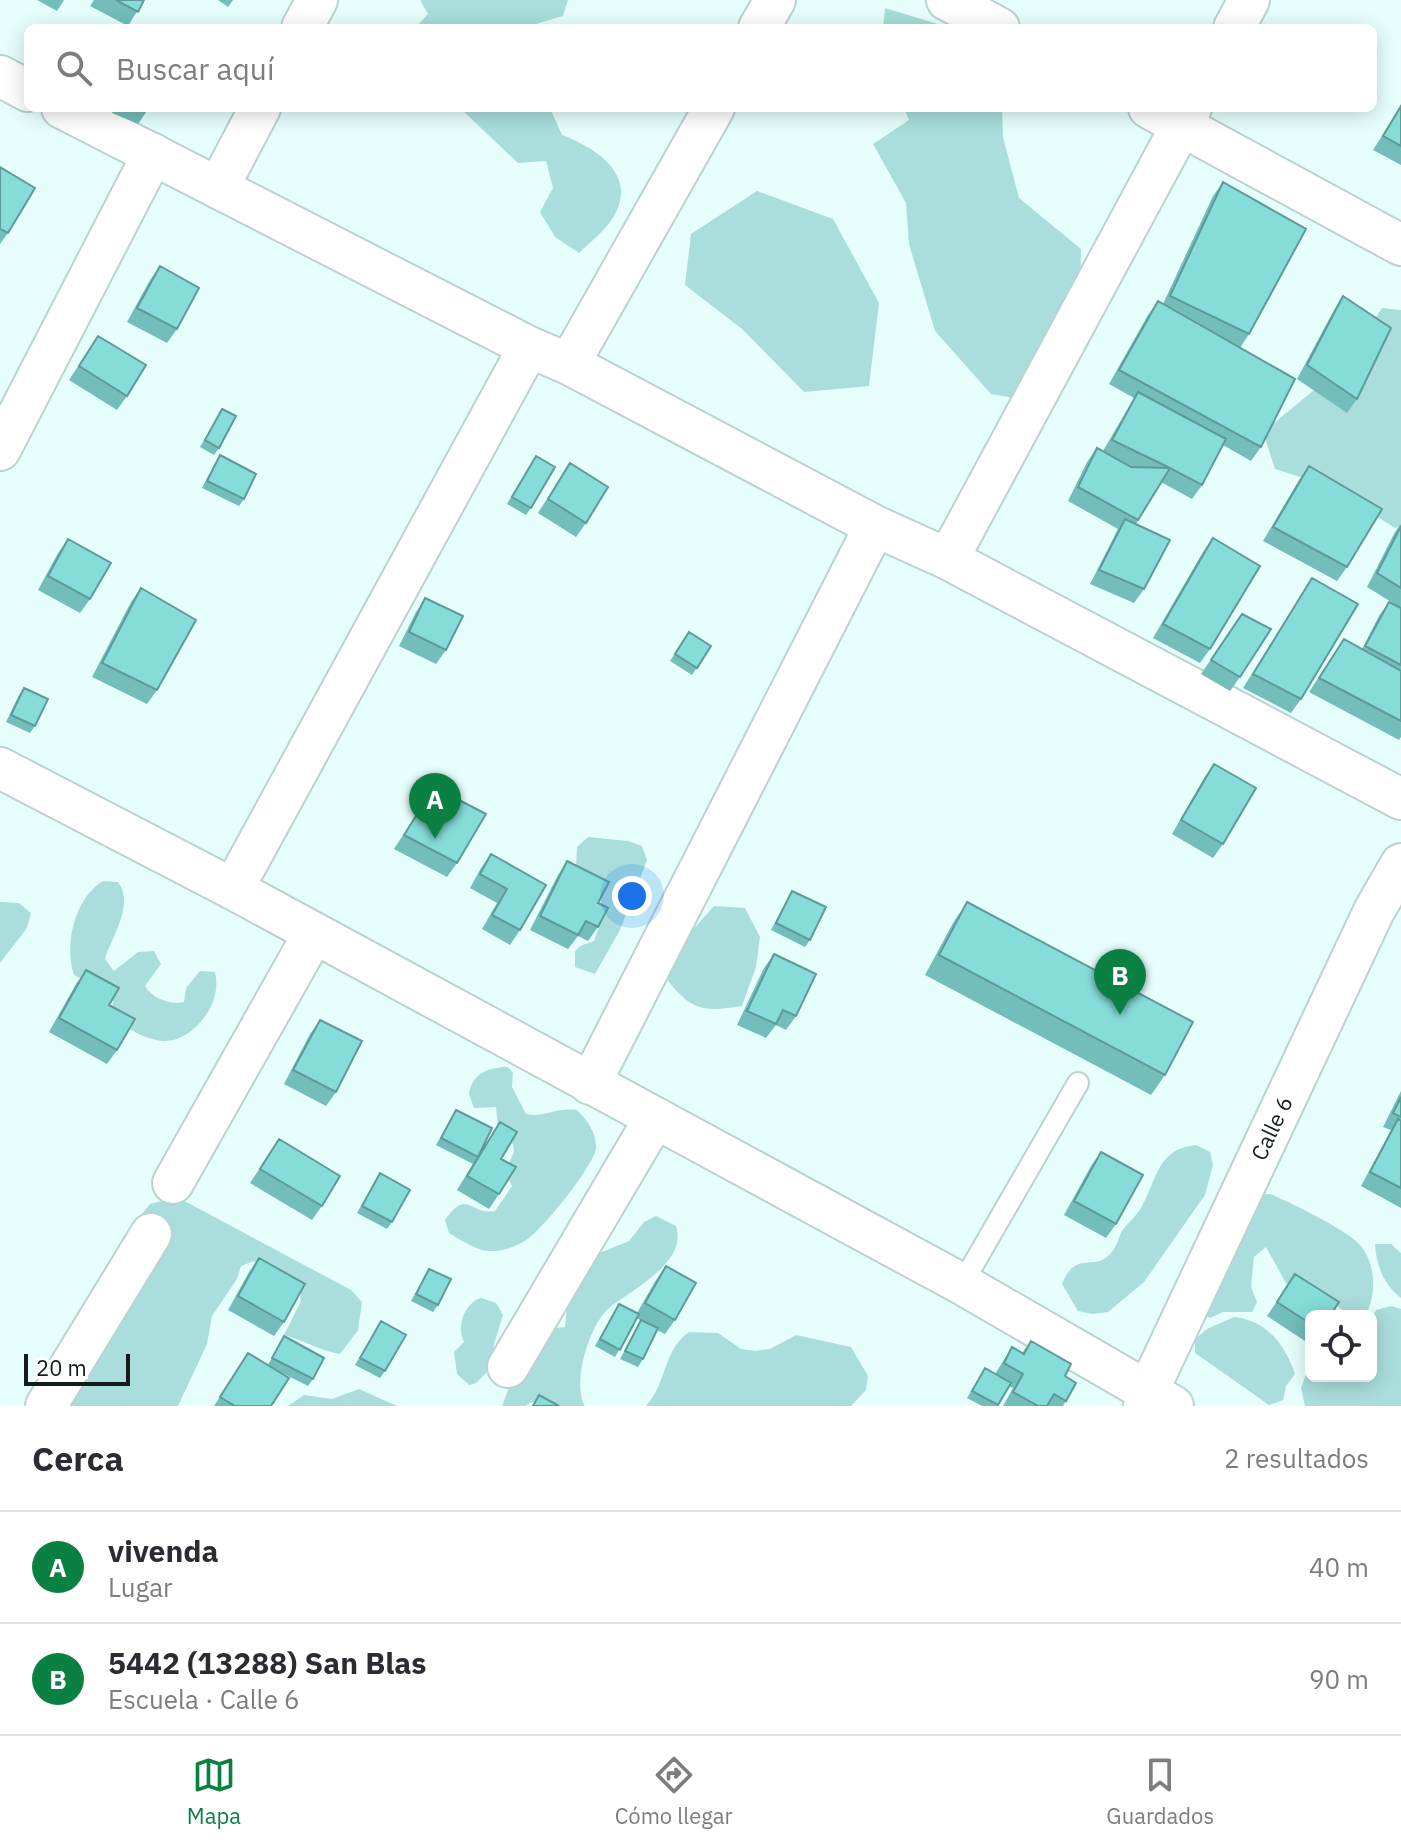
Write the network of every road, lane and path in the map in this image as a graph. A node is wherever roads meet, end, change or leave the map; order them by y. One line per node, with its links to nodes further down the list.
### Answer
1 (317, 0): 5 (street)
2 (775, 0): 6 (street)
3 (947, 0): 7 (street)
4 (1249, 0): 8 (street)
5 (304, 24)
6 (761, 24)
7 (992, 24)
8 (1236, 24)
9 (0, 76): 10 (street)
10 (24, 89)
11 (70, 112): 15 (street)
12 (258, 112): 16 (street)
13 (712, 112): 19 (street)
14 (1174, 114): 17 (street); 22 (street)
15 (153, 154): 16 (street); 20 (street)
16 (218, 188): 18 (street)
17 (1401, 245)
18 (529, 347): 19 (street); 26 (street)
19 (569, 364): 21 (street)
20 (0, 450)
21 (875, 526): 22 (street); 30 (street)
22 (948, 559): 24 (street)
23 (0, 768): 26 (street)
24 (1401, 799)
25 (1401, 864): 27 (street, Calle 6)
26 (233, 889): 28 (street)
27 (1388, 918): 36 (street, Calle 6)
28 (313, 935): 30 (street); 32 (street)
29 (1078, 1083): 34 (lane)
30 (590, 1084): 31 (street)
31 (655, 1118): 34 (street); 35 (street)
32 (173, 1183)
33 (151, 1234): 37 (street)
34 (962, 1284): 36 (street)
35 (508, 1367)
36 (1150, 1403)
37 (46, 1406)

